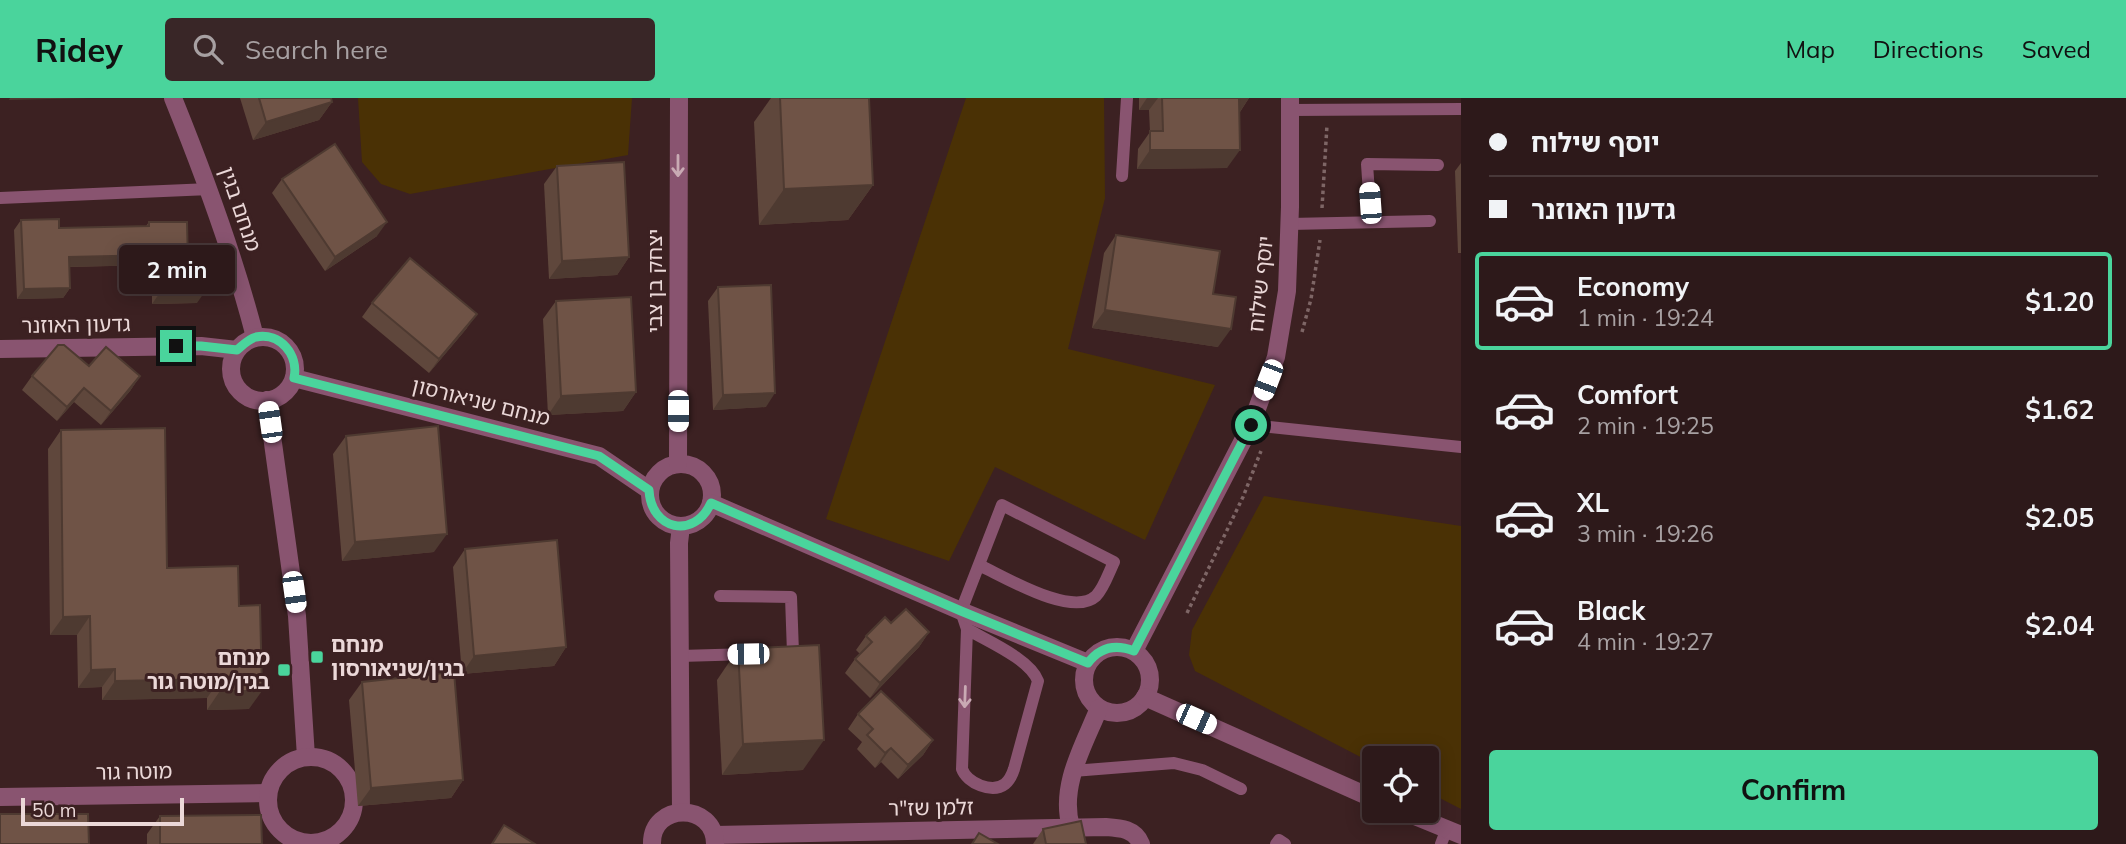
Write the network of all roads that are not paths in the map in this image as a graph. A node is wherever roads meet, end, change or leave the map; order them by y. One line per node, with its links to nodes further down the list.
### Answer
1 (173, 98): 9 (street, מנחם בגין)
2 (678, 98): 21 (street, יצחק בן צבי, one-way to 21)
3 (1127, 98): 8 (lane)
4 (1290, 104): 5 (lane); 13 (street, יוסף שילוח)
5 (1365, 104): 6 (lane)
6 (1461, 109)
7 (1438, 165): 12 (lane)
8 (1122, 176)
9 (210, 189): 10 (lane); 14 (street, מנחם בגין)
10 (0, 198)
11 (1430, 221): 12 (lane)
12 (1371, 222): 13 (lane)
13 (1290, 224): 19 (street, יוסף שילוח)
14 (255, 337): 16 (street); 17 (street)
15 (0, 349): 16 (street, גדעון האוזנר)
16 (237, 350): 18 (street)
17 (294, 378): 18 (street); 22 (street, מנחם שניאורסון)
18 (267, 400): 34 (street)
19 (1251, 425): 20 (lane); 29 (street, יוסף שילוח)
20 (1461, 447)
21 (678, 464): 22 (street); 23 (street)
22 (649, 490): 24 (street)
23 (711, 503): 24 (street); 27 (street)
24 (681, 526): 30 (street)
25 (979, 565): 25 (lane); 27 (lane)
26 (720, 596): 30 (lane)
27 (961, 611): 28 (lane); 31 (street)
28 (967, 629): 28 (lane, one-way to 28)
29 (1134, 651): 31 (street); 32 (street)
30 (680, 656): 40 (street)
31 (1088, 663): 33 (street)
32 (1145, 697): 33 (street); 38 (street)
33 (1100, 708): 35 (street)
34 (306, 757): 37 (street); 45 (street)
35 (1073, 771): 36 (lane); 42 (street)
36 (1241, 789)
37 (268, 793): 39 (street, מוטה גור); 45 (street)
38 (1362, 794)
39 (0, 797)
40 (681, 811): 44 (street); 46 (street)
41 (1424, 823): 43 (street)
42 (1071, 827): 44 (street, זלמן שז"ר); 47 (street, זלמן שז"ר)
43 (1449, 837)
44 (715, 840)
45 (305, 844)
46 (652, 844)
47 (1140, 844)
48 (1276, 844): 49 (lane)
49 (1285, 844)

